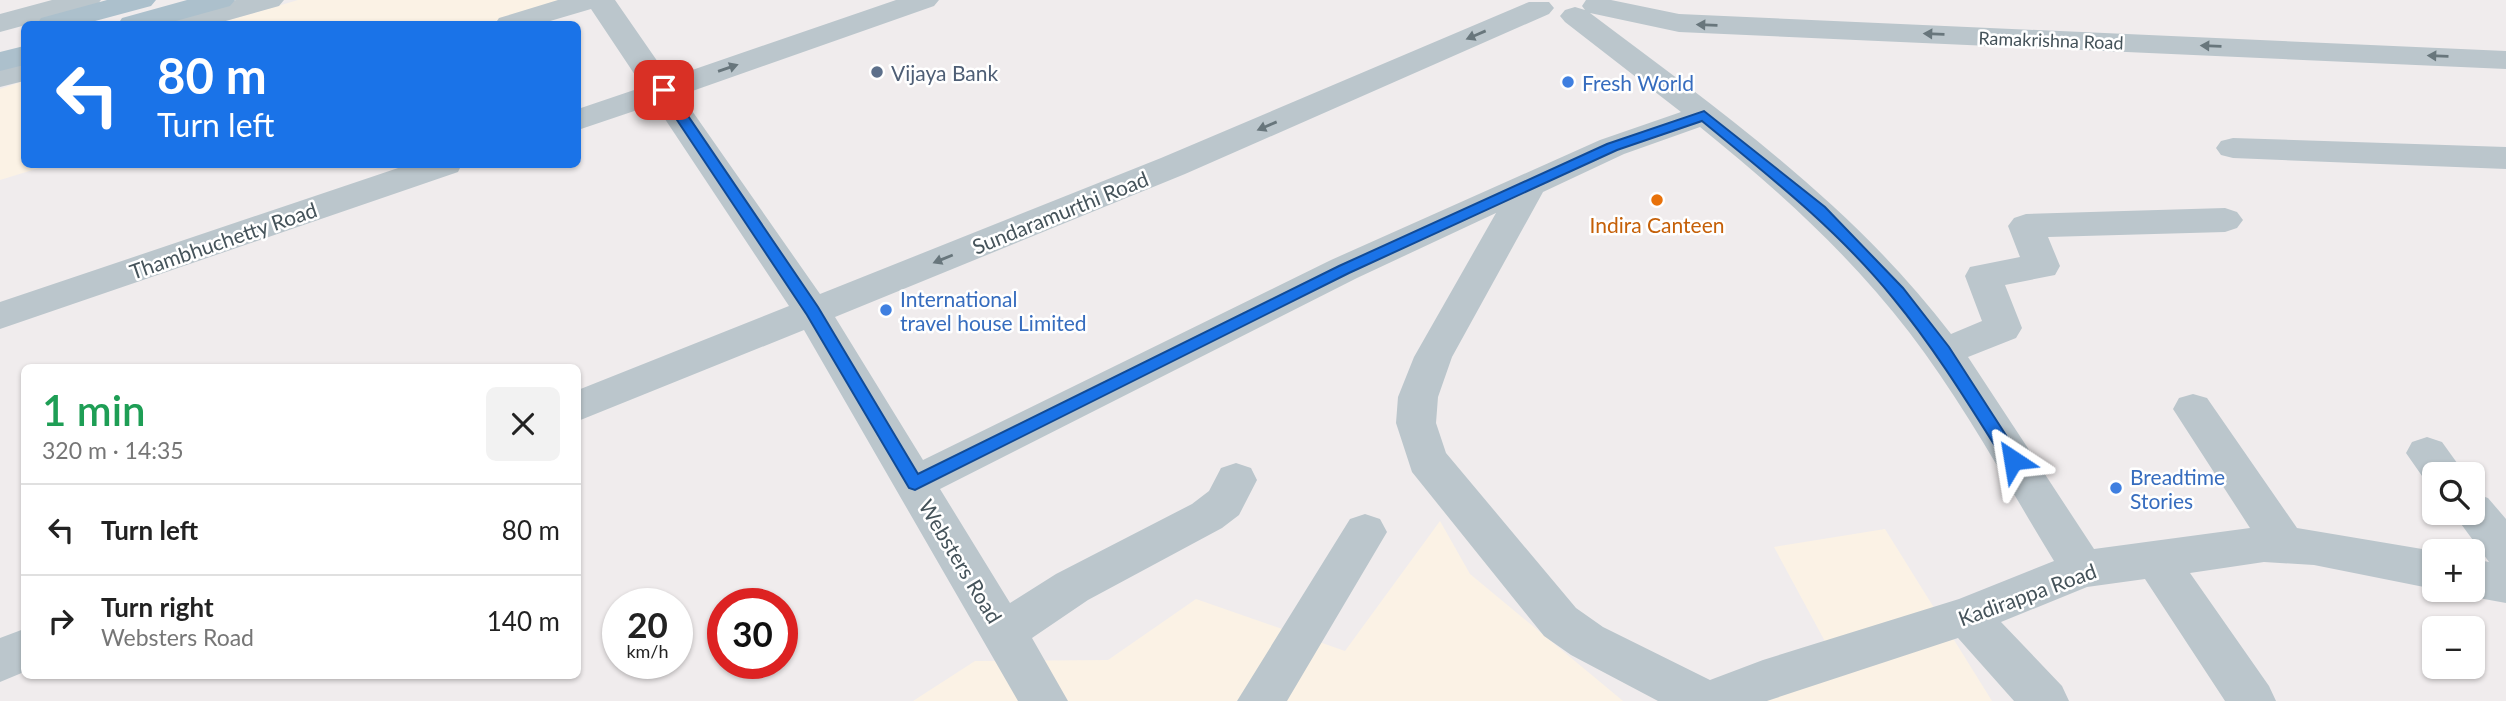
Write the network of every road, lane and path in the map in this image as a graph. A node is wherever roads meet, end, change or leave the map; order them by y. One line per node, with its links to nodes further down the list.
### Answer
1 (86, 0): 14 (street)
2 (141, 0): 10 (main road)
3 (220, 0): 11 (main road)
4 (269, 0): 12 (street)
5 (589, 0): 13 (street)
6 (600, 0): 22 (street, Websters Road)
7 (924, 0): 22 (street, one-way to 7)
8 (1535, 4): 9 (street, Ramakrishna Road); 30 (street, Sundaramurthi Road, one-way to 30)
9 (1590, 7): 19 (street, Ramakrishna Road, one-way to 9); 23 (street)
10 (63, 21)
11 (144, 21)
12 (195, 21)
13 (520, 21)
14 (0, 23)
15 (21, 33): 16 (main road)
16 (0, 39)
17 (21, 56): 18 (main road)
18 (0, 62)
19 (2500, 65)
20 (21, 72): 21 (street)
21 (0, 78)
22 (664, 90): 24 (street); 30 (street, Websters Road)
23 (1704, 115): 28 (street); 32 (street)
24 (581, 119)
25 (2234, 148): 26 (street)
26 (2506, 158)
27 (434, 168): 31 (street, Thambhuchetty Road)
28 (1529, 186): 36 (street); 52 (street)
29 (2225, 220): 32 (street)
30 (812, 311): 33 (street, Sundaramurthi Road); 36 (street, Websters Road)
31 (0, 316)
32 (1943, 352): 43 (street)
33 (581, 405)
34 (2193, 409): 39 (street)
35 (1236, 480): 47 (street)
36 (915, 483): 47 (street, Websters Road)
37 (2485, 525): 40 (street)
38 (1366, 532): 51 (street)
39 (2285, 545): 41 (street, Kadirappa Road); 42 (street, Kadirappa Road)
40 (2506, 551)
41 (2156, 559): 43 (street, Kadirappa Road); 55 (street)
42 (2422, 568)
43 (2083, 569): 46 (street, Kadirappa Road)
44 (2485, 580): 45 (street)
45 (2506, 584)
46 (1966, 616): 53 (street, Kadirappa Road); 54 (street)
47 (1003, 632): 50 (street, Websters Road)
48 (21, 650): 49 (street)
49 (0, 661)
50 (1044, 701)
51 (1261, 701)
52 (1704, 701)
53 (1713, 701)
54 (2045, 701)
55 (2252, 701)

